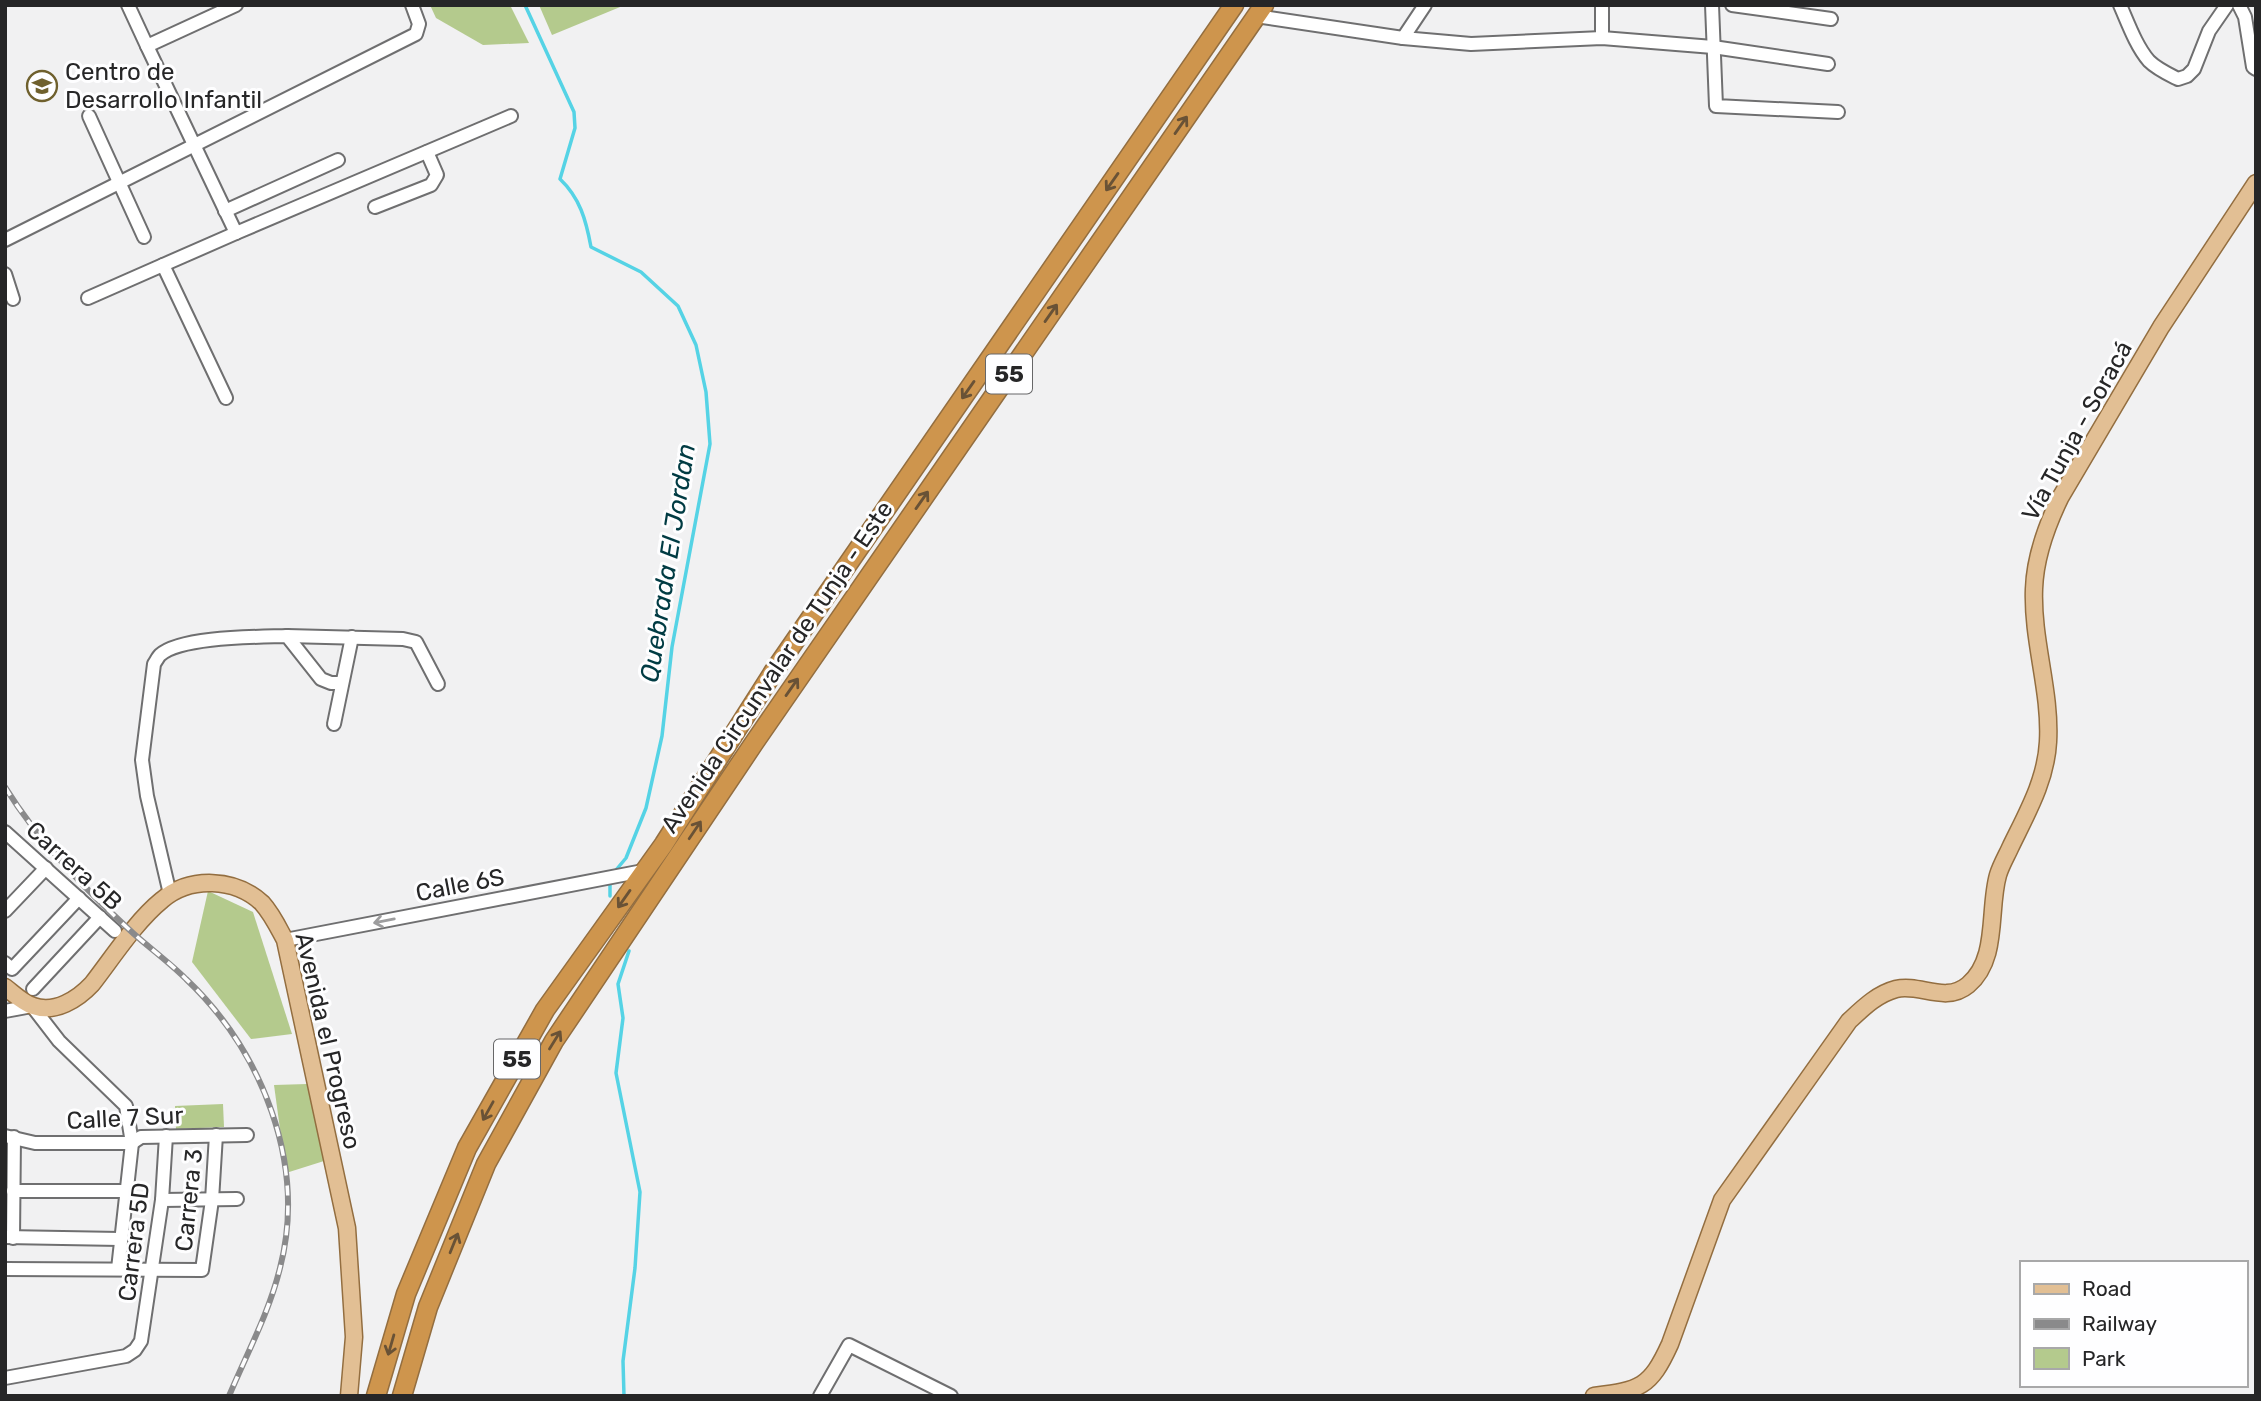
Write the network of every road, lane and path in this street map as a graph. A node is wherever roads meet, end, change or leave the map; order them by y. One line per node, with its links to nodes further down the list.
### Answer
1 (128, 5): 16 (street)
2 (236, 5): 16 (street)
3 (412, 5): 23 (street)
4 (1234, 5): 45 (highway, Avenida Circunvalar de Tunja - Este / 55, one-way to 45)
5 (1425, 5): 14 (street)
6 (1602, 5): 15 (street)
7 (1712, 5): 17 (street)
8 (1732, 5): 13 (street)
9 (2120, 5): 10 (street)
10 (2227, 5)
11 (2239, 5): 19 (street)
12 (1260, 11): 14 (street); 76 (highway, Avenida Circunvalar de Tunja - Este / 55, one-way to 12)
13 (1831, 19)
14 (1404, 38): 15 (street)
15 (1602, 38): 17 (street)
16 (147, 46): 23 (street)
17 (1713, 47): 18 (street); 20 (street)
18 (1828, 64)
19 (2256, 69)
20 (1838, 112)
21 (89, 116): 26 (street)
22 (511, 116): 24 (street)
23 (194, 146): 26 (street); 29 (street)
24 (427, 152): 28 (street); 30 (street)
25 (338, 160): 29 (street)
26 (120, 183): 31 (street); 32 (street)
27 (2256, 183): 78 (main road, Vía Tunja - Soracá)
28 (375, 207)
29 (225, 211): 30 (street)
30 (236, 233): 33 (street)
31 (144, 237)
32 (5, 240)
33 (163, 265): 35 (street); 37 (street)
34 (5, 274): 36 (street)
35 (88, 298)
36 (13, 299)
37 (226, 398)
38 (287, 636): 39 (street); 40 (street); 46 (street)
39 (352, 637): 40 (street); 41 (street)
40 (342, 683): 42 (street)
41 (438, 684)
42 (334, 724)
43 (5, 832): 44 (street, Carrera 5B)
44 (46, 868): 47 (street, Carrera 5B); 48 (street)
45 (643, 871): 51 (street, Calle 6S, one-way to 51); 75 (highway, Avenida Circunvalar de Tunja - Este / 55, one-way to 75)
46 (170, 894): 51 (main road, Avenida el Progreso); 55 (main road, Avenida el Progreso)
47 (79, 898): 49 (street, Carrera 5B); 52 (street)
48 (5, 911)
49 (100, 917): 50 (street, Carrera 5B); 54 (street)
50 (116, 931)
51 (285, 940): 74 (main road, Avenida el Progreso)
52 (8, 966)
53 (5, 987): 55 (main road)
54 (33, 989)
55 (32, 1006): 56 (street); 61 (street)
56 (5, 1011)
57 (216, 1135): 58 (street, Calle 7 Sur); 59 (street, Calle 7 Sur); 66 (street, Carrera 3)
58 (247, 1135)
59 (166, 1136): 61 (street, Calle 7 Sur); 65 (street, Carrera 5D)
60 (10, 1137): 61 (street, Calle 7 Sur); 62 (street)
61 (132, 1143): 63 (street)
62 (13, 1191): 63 (street); 67 (street)
63 (126, 1191): 68 (street)
64 (237, 1199): 66 (street)
65 (162, 1200): 66 (street); 71 (street, Carrera 5D)
66 (212, 1200): 71 (street, Carrera 3)
67 (9, 1238): 68 (street)
68 (120, 1239): 70 (street)
69 (5, 1269): 70 (street)
70 (118, 1269): 71 (street)
71 (153, 1270): 72 (street, Carrera 5D)
72 (5, 1378)
73 (822, 1395): 77 (street)
74 (349, 1396)
75 (376, 1396)
76 (402, 1396)
77 (951, 1396)
78 (1594, 1396)

